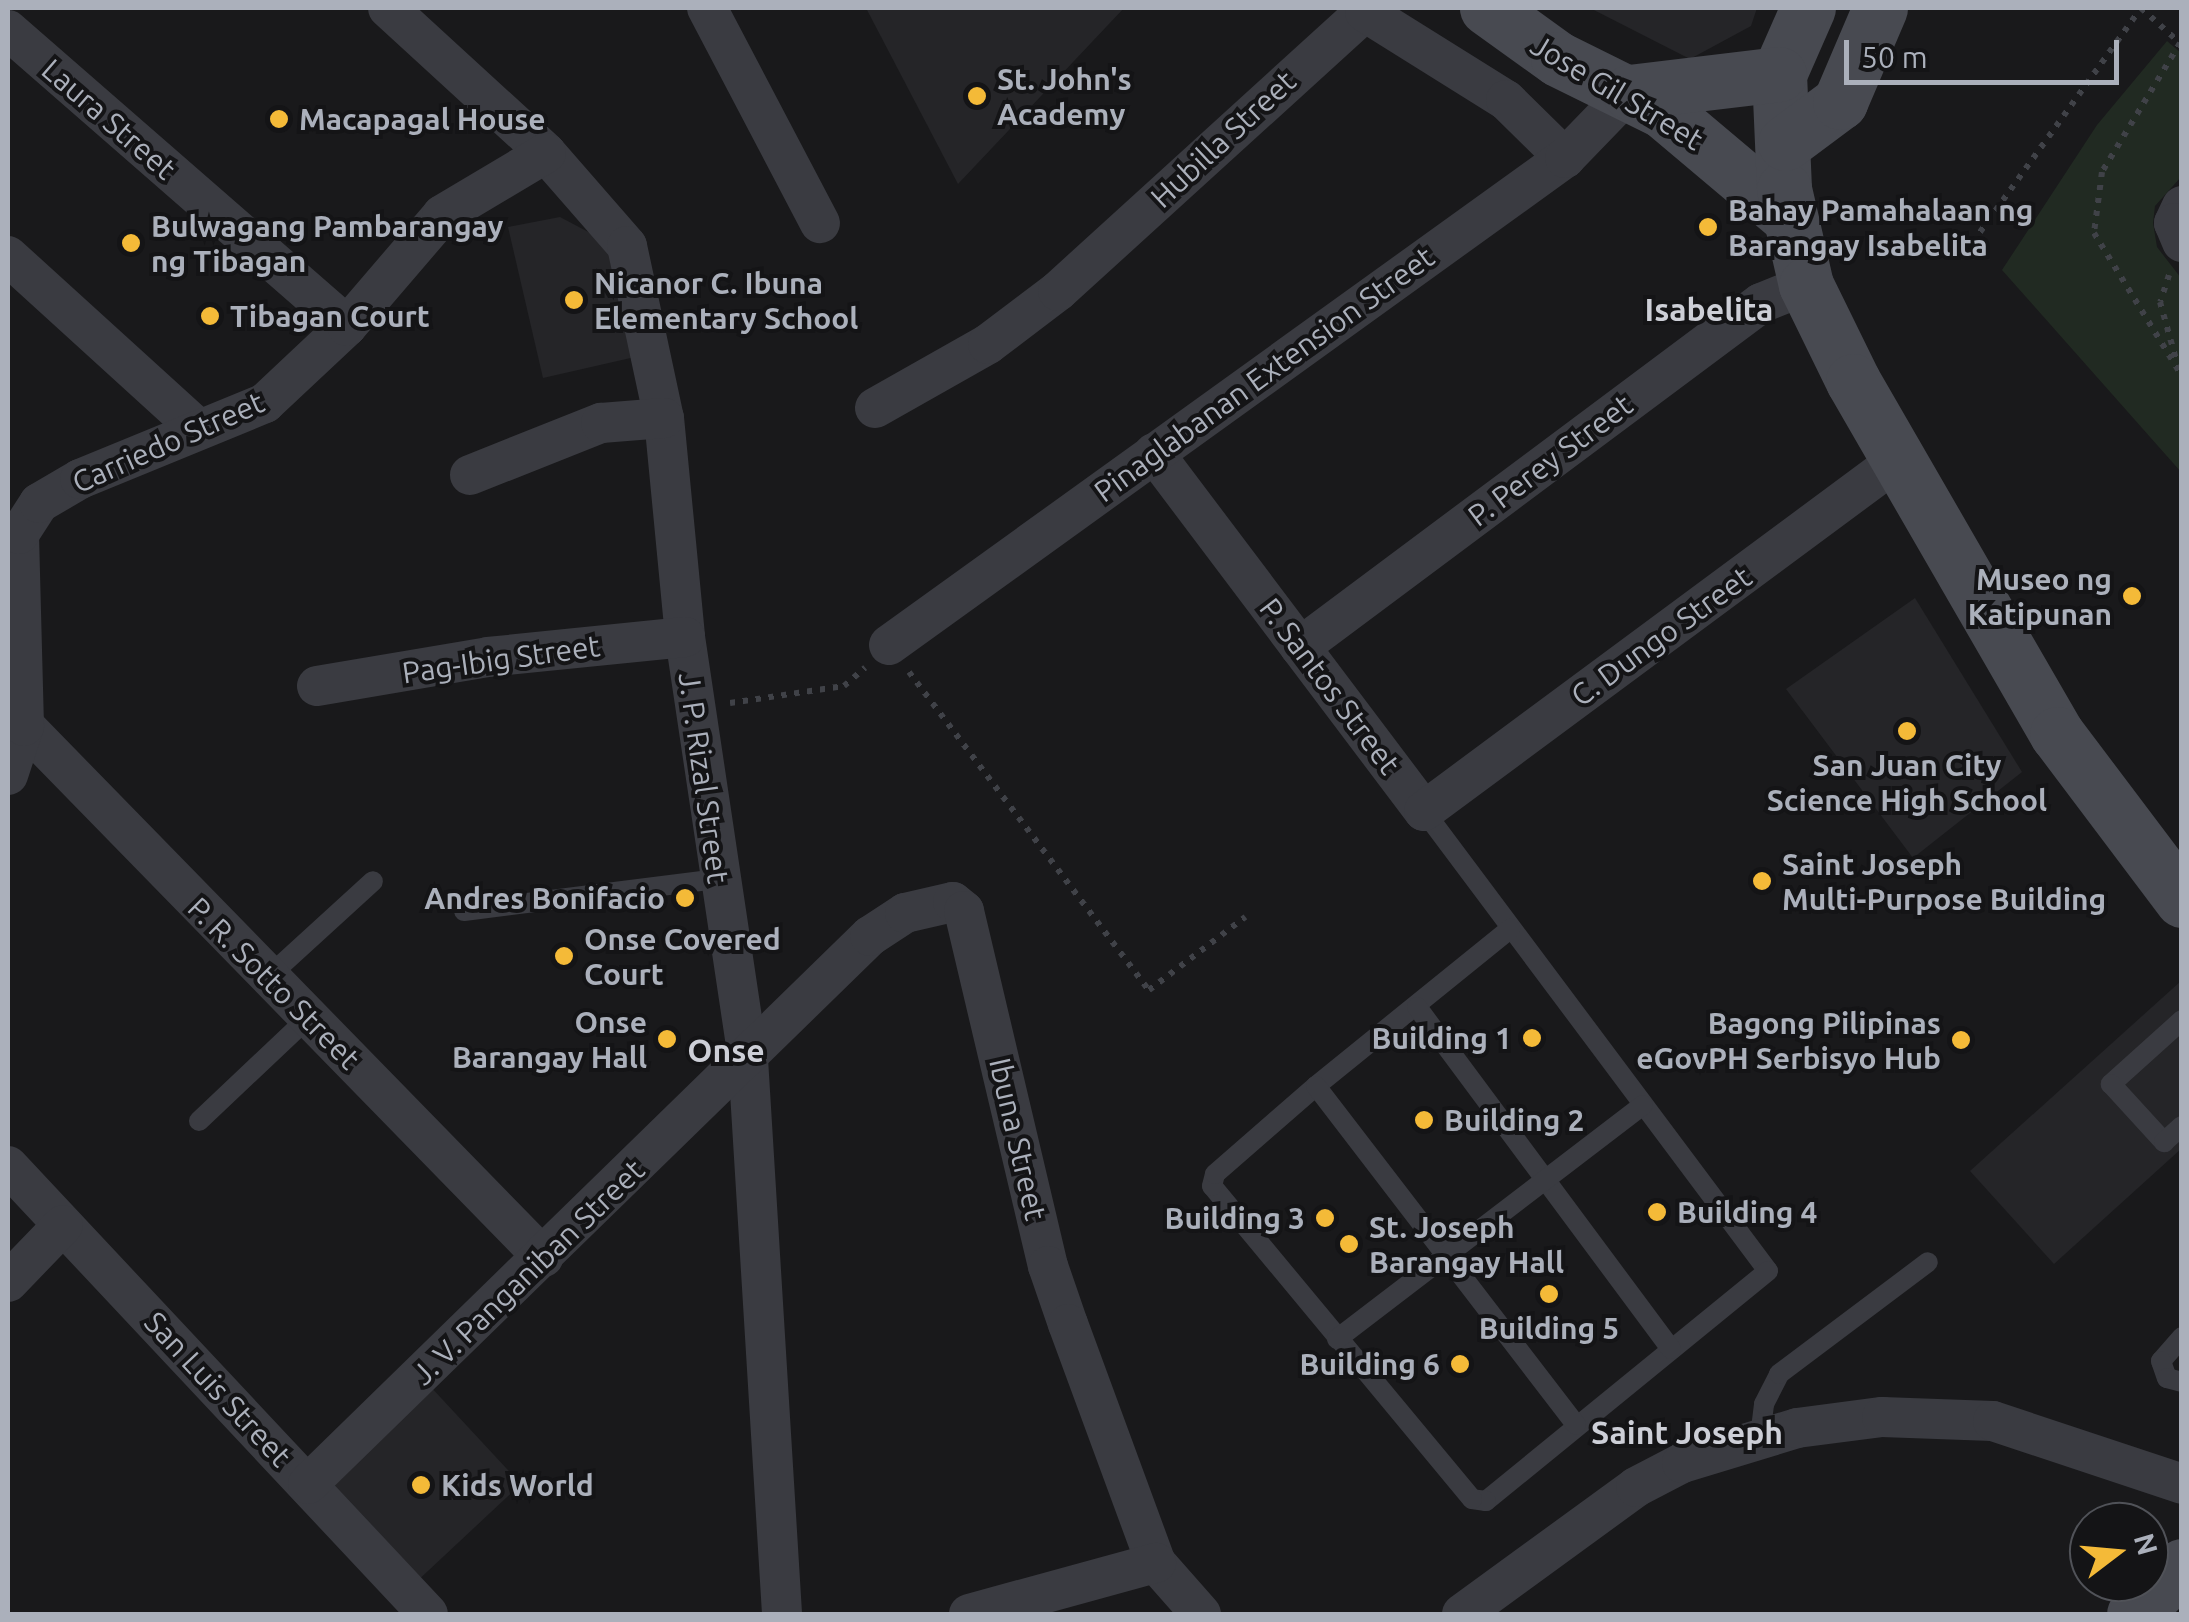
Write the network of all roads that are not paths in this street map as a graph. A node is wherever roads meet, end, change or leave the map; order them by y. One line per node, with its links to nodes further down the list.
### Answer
1 (388, 8): 10 (street, J. P. Rizal Street)
2 (707, 8): 14 (street)
3 (1487, 8): 8 (main road, Jose Gil Street)
4 (1808, 8): 7 (main road)
5 (1880, 8): 9 (main road)
6 (8, 30): 18 (street, Laura Street)
7 (1779, 74): 8 (main road); 9 (main road)
8 (1629, 92): 11 (street, Pinaglabanan Extension Street); 13 (main road, Jose Gil Street)
9 (1786, 143): 13 (main road)
10 (546, 153): 18 (street, Carriedo Street); 20 (street, J. P. Rizal Street)
11 (1564, 158): 19 (street, Hubilla Street); 22 (street, Pinaglabanan Extension Street)
12 (2182, 206): 15 (street)
13 (1790, 218): 17 (main road)
14 (820, 223)
15 (2181, 241)
16 (8, 256): 21 (street)
17 (1806, 286): 23 (main road); 27 (street, P. Perey Street)
18 (347, 326): 21 (street, Carriedo Street)
19 (876, 408)
20 (664, 418): 24 (street); 25 (street, J. P. Rizal Street)
21 (200, 430): 29 (street, Carriedo Street)
22 (1154, 453): 26 (street, Pinaglabanan Extension Street); 27 (street, P. Santos Street)
23 (1898, 460): 31 (street, C. Dungo Street); 34 (main road)
24 (470, 474)
25 (685, 637): 28 (street, Pag-Ibig Street); 32 (street, J. P. Rizal Street)
26 (889, 645)
27 (1300, 647): 31 (street, P. Santos Street)
28 (317, 686)
29 (16, 717): 30 (street, Carriedo Street); 37 (street, P. R. Sotto Street)
30 (8, 775)
31 (1424, 811): 36 (lane, P. Santos Street)
32 (718, 879): 35 (lane); 41 (street, J. P. Rizal Street)
33 (373, 881): 37 (lane)
34 (2182, 900)
35 (464, 910)
36 (1507, 925): 38 (lane); 43 (lane, P. Santos Street)
37 (268, 977): 39 (street, P. R. Sotto Street)
38 (1417, 1008): 42 (lane); 47 (lane)
39 (308, 1018): 44 (lane); 50 (street, P. R. Sotto Street)
40 (2182, 1020): 45 (lane)
41 (748, 1058): 50 (street, J. V. Panganiban Street); 61 (street, Ibuna Street); 64 (street, J. P. Rizal Street)
42 (1316, 1086): 49 (lane); 54 (lane)
43 (1643, 1104): 47 (lane); 55 (lane, P. Santos Street)
44 (199, 1121)
45 (2182, 1126)
46 (8, 1166): 48 (street, San Luis Street)
47 (1548, 1178): 49 (lane); 55 (lane)
48 (63, 1224): 52 (street); 59 (street, San Luis Street)
49 (1446, 1256): 54 (lane); 57 (lane)
50 (542, 1257): 59 (street, J. V. Panganiban Street)
51 (1928, 1262): 58 (lane)
52 (8, 1282)
53 (2182, 1337): 56 (lane)
54 (1337, 1339): 57 (lane)
55 (1671, 1349): 57 (lane)
56 (2182, 1382)
57 (1576, 1426)
58 (1760, 1437): 60 (street); 67 (street)
59 (308, 1484): 63 (street, San Luis Street)
60 (2182, 1484)
61 (1156, 1563): 65 (street); 66 (street, Ibuna Street)
62 (2182, 1566): 68 (main road)
63 (428, 1614)
64 (782, 1614)
65 (969, 1614)
66 (1200, 1614)
67 (1462, 1614)
68 (2134, 1614)

